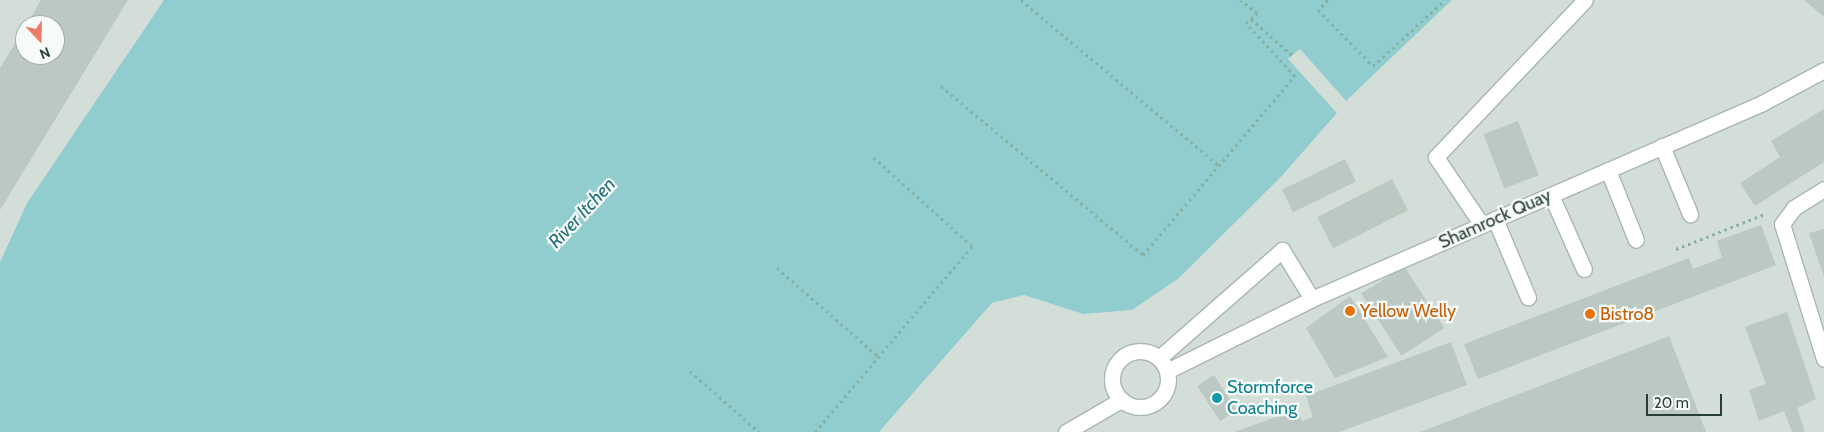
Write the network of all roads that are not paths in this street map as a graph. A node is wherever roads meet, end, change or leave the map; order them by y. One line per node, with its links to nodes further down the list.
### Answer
1 (1584, 0): 8 (street)
2 (1824, 70): 3 (street, Shamrock Quay)
3 (1662, 146): 4 (street, Shamrock Quay); 7 (street)
4 (1608, 170): 6 (street, Shamrock Quay); 9 (street)
5 (1824, 189): 14 (street)
6 (1551, 195): 8 (street, Shamrock Quay); 10 (street)
7 (1690, 214)
8 (1488, 222): 11 (street); 12 (street, Shamrock Quay)
9 (1636, 240)
10 (1584, 269)
11 (1528, 297)
12 (1312, 299): 13 (street); 15 (street, Shamrock Quay)
13 (1159, 358): 15 (street); 16 (street)
14 (1824, 360)
15 (1167, 371): 16 (street)
16 (1121, 400): 17 (street)
17 (1066, 432)

